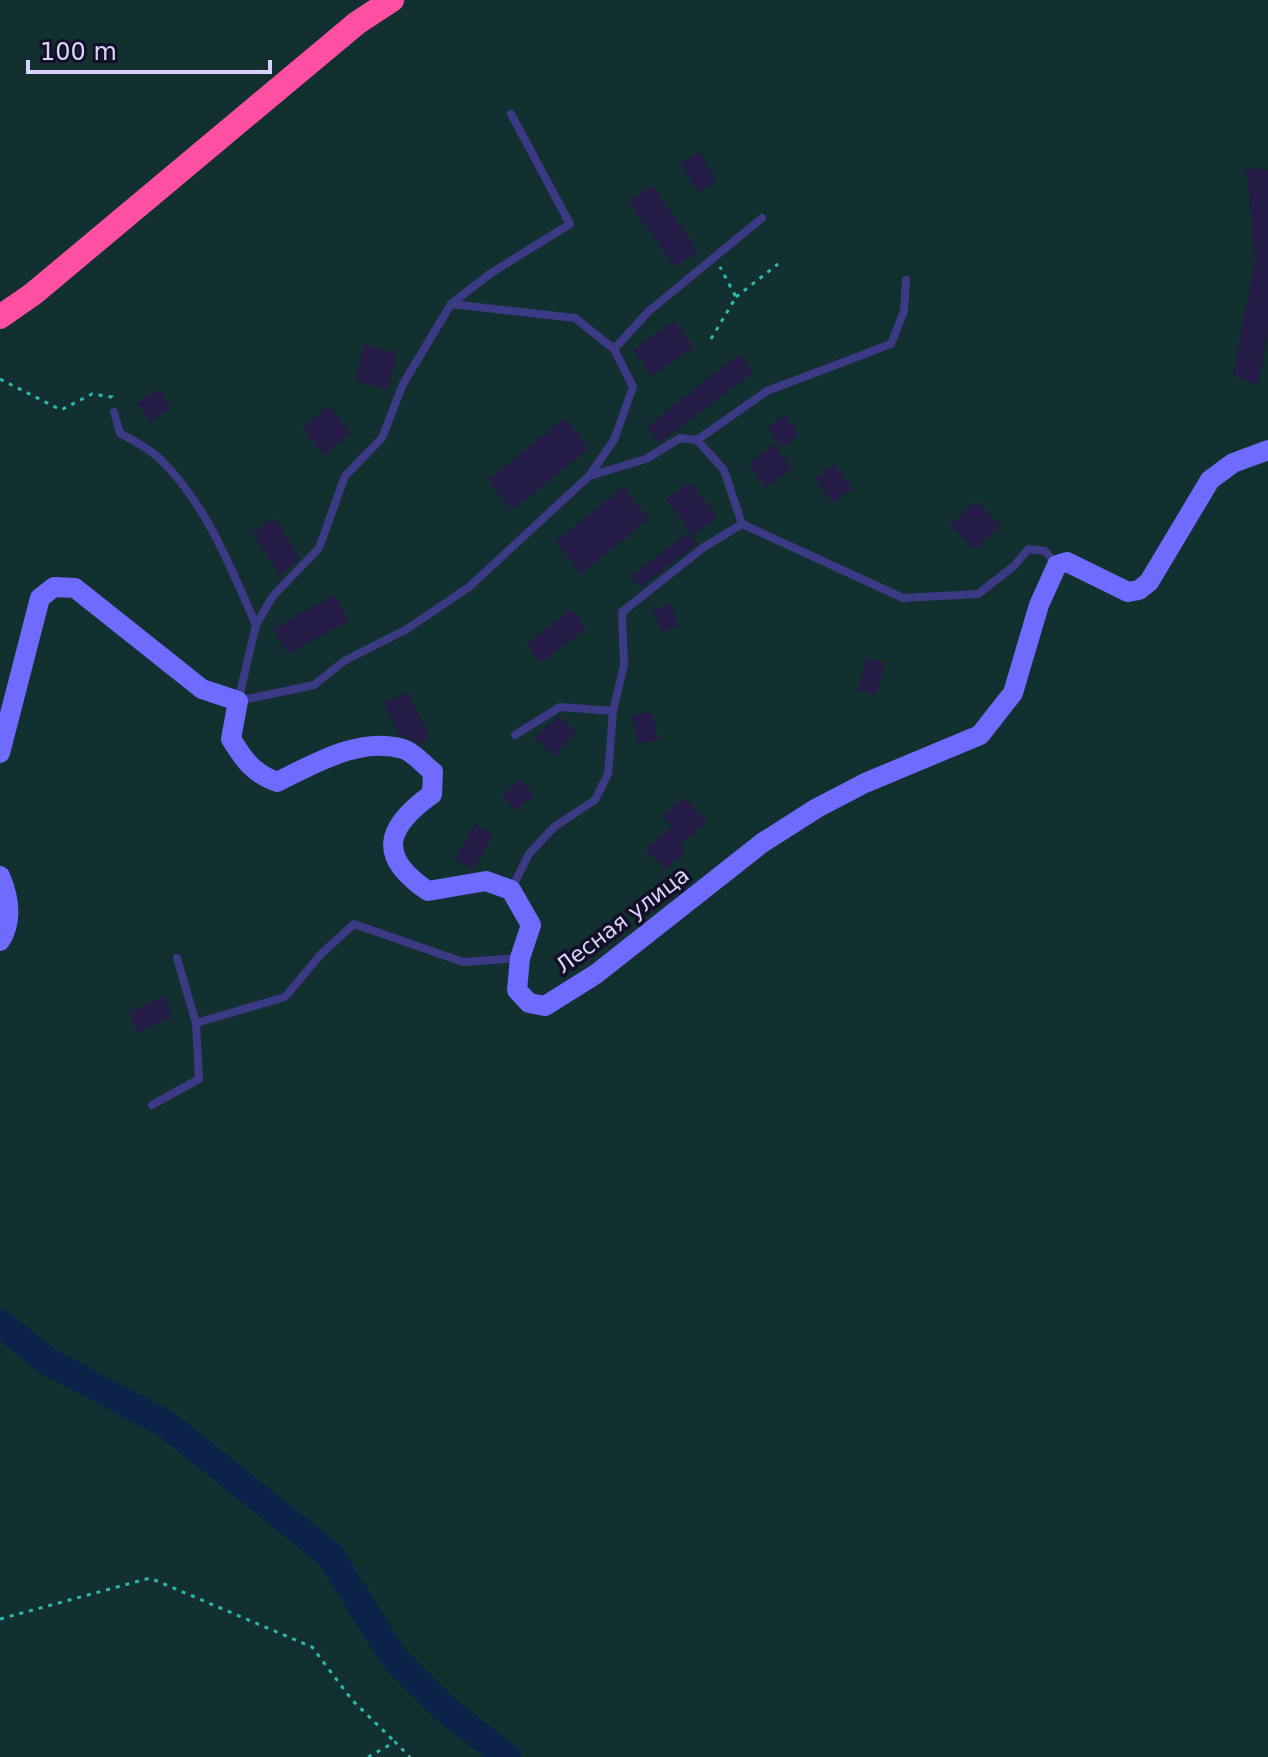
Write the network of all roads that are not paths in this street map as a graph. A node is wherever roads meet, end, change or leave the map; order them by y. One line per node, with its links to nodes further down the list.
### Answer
1 (370, 0): 6 (highway)
2 (392, 0): 8 (highway)
3 (511, 114): 7 (lane)
4 (762, 218): 9 (lane)
5 (906, 280): 11 (lane)
6 (0, 301)
7 (451, 304): 9 (lane); 16 (lane)
8 (0, 317)
9 (614, 349): 13 (lane)
10 (114, 412): 16 (lane)
11 (697, 440): 13 (lane); 14 (lane)
12 (1268, 450): 15 (street)
13 (589, 476): 17 (lane)
14 (742, 524): 15 (lane); 18 (lane)
15 (1057, 565): 25 (street, Лесная улица)
16 (256, 625): 17 (lane)
17 (238, 701): 20 (street); 22 (street)
18 (613, 711): 19 (lane); 22 (lane)
19 (515, 735)
20 (0, 753)
21 (0, 876): 23 (street)
22 (511, 890): 25 (street, Лесная улица)
23 (0, 941)
24 (177, 958): 26 (lane)
25 (520, 958): 26 (lane)
26 (196, 1023): 27 (lane)
27 (152, 1105)

